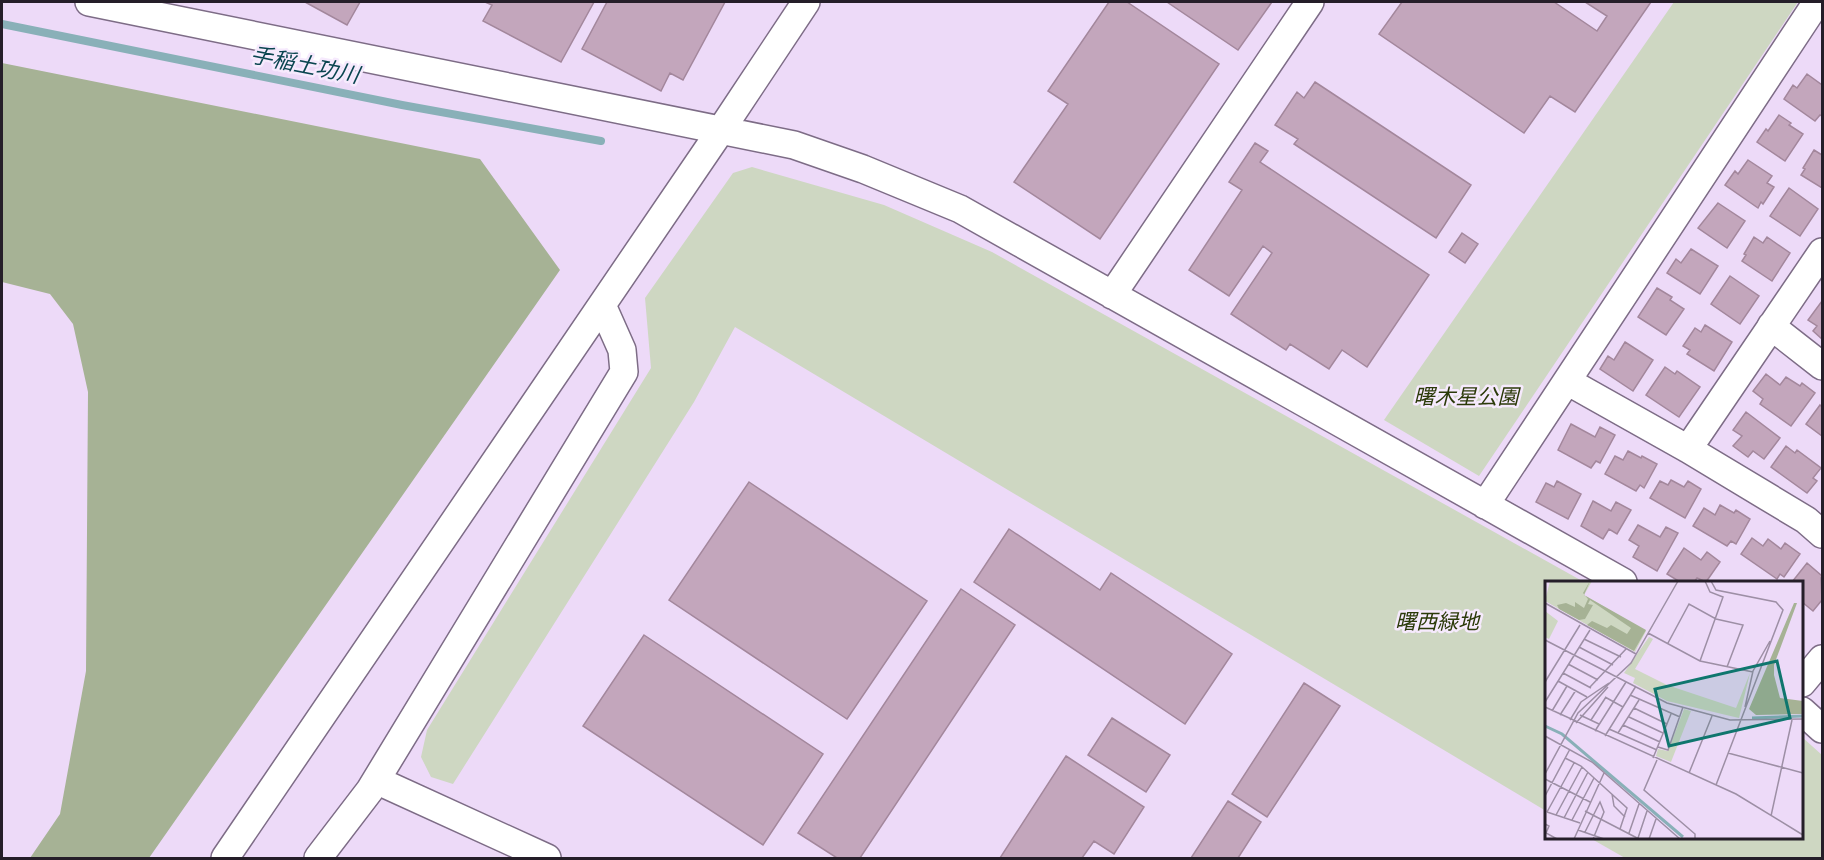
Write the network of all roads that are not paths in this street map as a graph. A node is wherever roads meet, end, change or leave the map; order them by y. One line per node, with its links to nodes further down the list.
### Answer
1 (89, 2): 5 (street)
2 (806, 2): 5 (street)
3 (1310, 2): 7 (street)
4 (1817, 2): 11 (street)
5 (721, 130): 7 (street); 8 (street)
6 (1822, 252): 9 (street)
7 (1112, 295): 13 (street)
8 (602, 305): 20 (street); 21 (street)
9 (1771, 326): 10 (street); 12 (street)
10 (1822, 366)
11 (1567, 381): 12 (street); 13 (street)
12 (1688, 449): 14 (street)
13 (1485, 505): 15 (street)
14 (1822, 534)
15 (1621, 581)
16 (1822, 659): 17 (street)
17 (1803, 682)
18 (1803, 712): 19 (street)
19 (1822, 729)
20 (376, 780): 22 (street); 23 (street)
21 (225, 858)
22 (318, 858)
23 (547, 858)

